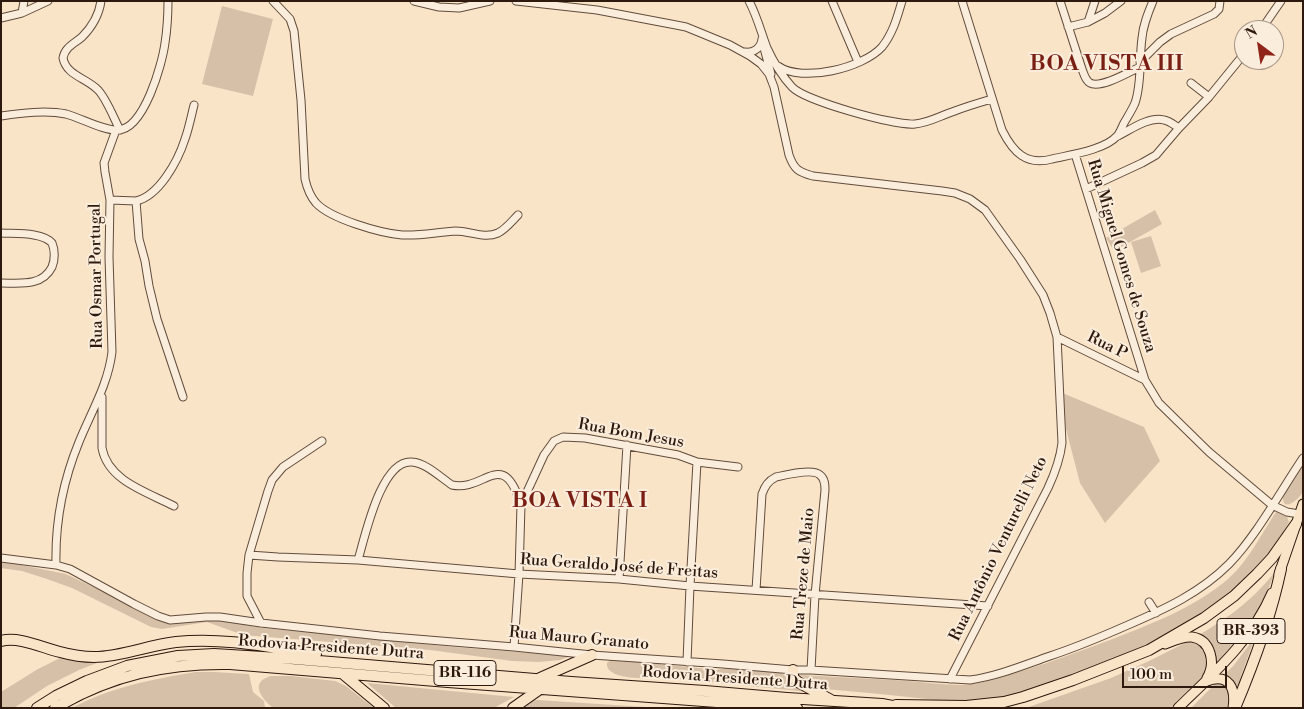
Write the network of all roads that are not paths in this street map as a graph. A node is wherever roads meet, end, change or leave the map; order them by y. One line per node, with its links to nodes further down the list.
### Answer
1 (24, 1): 19 (street)
2 (48, 1): 19 (street)
3 (101, 1): 41 (street)
4 (168, 1): 41 (street)
5 (273, 1): 47 (street)
6 (414, 1): 7 (street)
7 (490, 1)
8 (516, 1): 26 (street)
9 (749, 1): 24 (street)
10 (832, 1): 27 (street)
11 (902, 1): 27 (street)
12 (962, 1): 37 (street, Rua Miguel Gomes de Souza)
13 (1060, 1): 23 (street)
14 (1095, 1): 22 (street)
15 (1121, 1): 22 (street)
16 (1153, 1): 29 (street)
17 (1220, 1): 29 (street)
18 (1281, 1): 21 (street)
19 (22, 13): 20 (street)
20 (1, 18)
21 (1268, 20)
22 (1088, 22): 23 (street)
23 (1068, 26): 29 (street)
24 (761, 28): 25 (street, Rua Antônio Venturelli Neto); 31 (street)
25 (762, 39): 26 (street); 28 (street, Rua Antônio Venturelli Neto)
26 (745, 53): 28 (street); 35 (street)
27 (858, 62): 32 (street)
28 (768, 64): 33 (street); 35 (street, Rua Antônio Venturelli Neto)
29 (1140, 65): 42 (street)
30 (1234, 66): 36 (street)
31 (778, 68): 32 (street); 33 (street)
32 (796, 73): 33 (street)
33 (789, 83): 35 (street); 37 (street)
34 (1191, 83): 36 (street)
35 (773, 86): 50 (street, Rua Antônio Venturelli Neto)
36 (1209, 97): 40 (street)
37 (992, 99): 43 (street, Rua Miguel Gomes de Souza)
38 (194, 105): 46 (street)
39 (1, 116): 41 (street)
40 (1179, 128): 42 (street); 44 (street)
41 (118, 130): 45 (street, Rua Osmar Portugal)
42 (1116, 137): 43 (street)
43 (1075, 154): 44 (street, Rua Miguel Gomes de Souza)
44 (1086, 189): 51 (street, Rua Miguel Gomes de Souza)
45 (110, 200): 46 (street); 52 (street, Rua Osmar Portugal)
46 (136, 201): 53 (street)
47 (518, 215)
48 (1, 233): 49 (street)
49 (1, 283)
50 (1057, 337): 51 (street, Rua P); 75 (street, Rua Antônio Venturelli Neto)
51 (1145, 380): 61 (street, Rua Miguel Gomes de Souza)
52 (102, 391): 62 (street); 67 (street, Rua Osmar Portugal)
53 (183, 397)
54 (322, 441): 64 (street)
55 (627, 445): 57 (street, Rua Bom Jesus); 60 (street, Rua Bom Jesus); 70 (street)
56 (1303, 458): 61 (street, Rua Mauro Granato)
57 (697, 462): 58 (street, Rua Bom Jesus); 71 (street)
58 (738, 467)
59 (1303, 504): 63 (main road, BR-393)
60 (522, 505): 66 (street); 69 (street, Rua Bom Jesus)
61 (1272, 505): 63 (street, Rua Miguel Gomes de Souza); 76 (street, Rua Mauro Granato)
62 (174, 506)
63 (1298, 519): 68 (main road, BR-393); 80 (highway)
64 (249, 555): 66 (street, Rua Geraldo José de Freitas); 77 (street)
65 (1, 558): 67 (street, Rua Mauro Granato)
66 (358, 560): 69 (street, Rua Geraldo José de Freitas)
67 (56, 565): 77 (street, Rua Mauro Granato)
68 (1281, 569): 88 (main road, BR-393); 101 (highway)
69 (519, 574): 70 (street, Rua Geraldo José de Freitas); 79 (street, Rua Bom Jesus)
70 (619, 579): 71 (street, Rua Geraldo José de Freitas)
71 (690, 586): 72 (street, Rua Geraldo José de Freitas); 82 (street)
72 (756, 590): 73 (street, Rua Geraldo José de Freitas); 73 (street, Rua Treze de Maio)
73 (815, 595): 75 (street, Rua Geraldo José de Freitas); 85 (street, Rua Treze de Maio)
74 (1149, 602): 76 (street)
75 (988, 606): 87 (street, Rua Antônio Venturelli Neto)
76 (1156, 613): 87 (street, Rua Mauro Granato)
77 (261, 623): 79 (street, Rua Mauro Granato)
78 (1, 641): 83 (highway)
79 (514, 647): 81 (street, Rua Mauro Granato)
80 (1149, 650): 88 (main road); 92 (highway)
81 (592, 655): 82 (street, Rua Mauro Granato); 89 (highway)
82 (687, 662): 84 (street, Rua Mauro Granato)
83 (408, 668): 89 (highway, Rodovia Presidente Dutra / BR-116); 93 (highway, Rodovia Presidente Dutra / BR-116)
84 (793, 670): 85 (street, Rua Mauro Granato); 91 (highway)
85 (811, 670): 87 (street, Rua Mauro Granato)
86 (342, 673): 89 (highway, Rodovia Presidente Dutra / BR-116); 94 (highway, Rodovia Presidente Dutra / BR-116); 95 (highway)
87 (950, 679)
88 (1204, 682): 100 (main road, BR-393); 101 (main road)
89 (539, 684): 90 (highway, Rodovia Presidente Dutra / BR-116); 91 (highway, Rodovia Presidente Dutra / BR-116); 96 (highway)
90 (690, 700): 97 (highway); 98 (highway, Rodovia Presidente Dutra / BR-116)
91 (834, 702): 92 (highway, Rodovia Presidente Dutra / BR-116)
92 (882, 704): 99 (highway, Rodovia Presidente Dutra / BR-116)
93 (37, 708)
94 (55, 708)
95 (384, 708)
96 (513, 708)
97 (711, 708)
98 (796, 708)
99 (903, 708)
100 (1178, 708)
101 (1234, 708)

